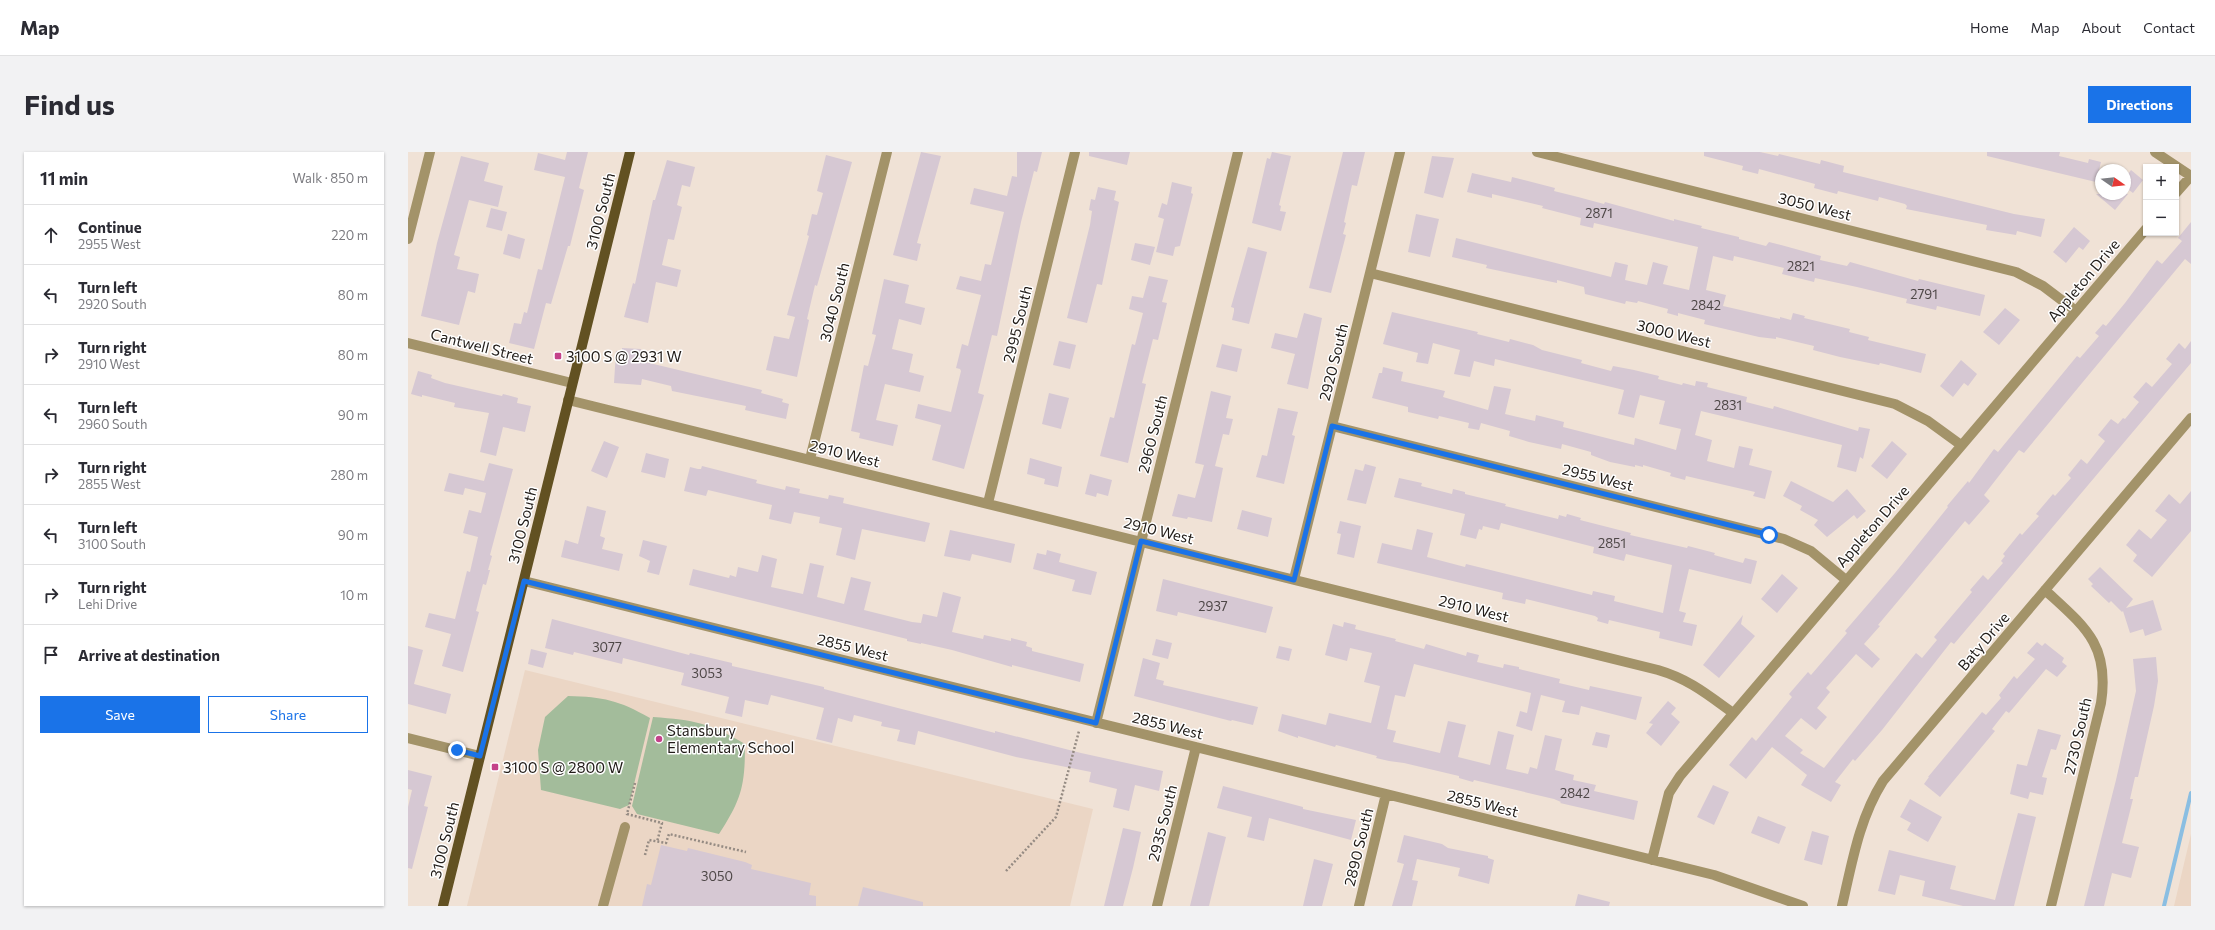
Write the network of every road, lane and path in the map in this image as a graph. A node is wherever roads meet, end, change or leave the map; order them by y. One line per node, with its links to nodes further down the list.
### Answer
1 (430, 152): 12 (street)
2 (630, 152): 16 (main road, 3100 South)
3 (887, 152): 21 (street, 3040 South)
4 (1075, 152): 22 (street, 2995 South)
5 (1238, 152): 23 (street, 2960 South)
6 (1400, 152): 13 (street, 2920 South)
7 (1537, 152): 14 (street, 3050 West)
8 (2155, 152): 9 (street)
9 (2191, 176): 10 (street)
10 (2179, 190)
11 (2143, 233): 14 (street, Appleton Drive)
12 (408, 239)
13 (1370, 273): 19 (street, 2920 South); 20 (street, 3000 West)
14 (2076, 311): 20 (street, Appleton Drive)
15 (408, 342): 16 (street, Cantwell Street)
16 (572, 383): 17 (main road, 3100 South)
17 (568, 400): 21 (street, 2910 West); 26 (main road, 3100 South)
18 (2191, 418): 27 (street, Baty Drive)
19 (1332, 426): 24 (street, 2920 South); 25 (street, 2955 West)
20 (1961, 445): 25 (street, Appleton Drive)
21 (810, 459): 22 (street, 2910 West)
22 (988, 503): 23 (street, 2910 West)
23 (1141, 541): 24 (street, 2910 West); 29 (street, 2960 South)
24 (1294, 580): 28 (street, 2910 West)
25 (1846, 580): 28 (street, Appleton Drive)
26 (524, 581): 29 (street, 2855 West); 33 (main road, 3100 South)
27 (2045, 590): 48 (street, Baty Drive); 49 (street, 2730 South)
28 (1732, 713): 40 (street, Appleton Drive)
29 (1096, 723): 32 (street, 2855 West)
30 (1079, 731): 41 (path)
31 (408, 738): 33 (street)
32 (1196, 748): 35 (street, 2855 West); 45 (street, 2935 South)
33 (480, 756): 43 (main road, 3100 South)
34 (635, 783): 37 (path)
35 (1386, 794): 40 (street, 2855 West); 46 (street, 2890 South)
36 (625, 827): 44 (street)
37 (657, 842): 38 (path); 39 (path)
38 (746, 852)
39 (645, 855)
40 (1652, 860): 42 (street, 2855 West)
41 (1006, 871)
42 (1779, 903): 47 (street, 2855 West)
43 (443, 906)
44 (603, 906)
45 (1157, 906)
46 (1359, 906)
47 (1803, 906)
48 (1842, 906)
49 (2051, 906)

